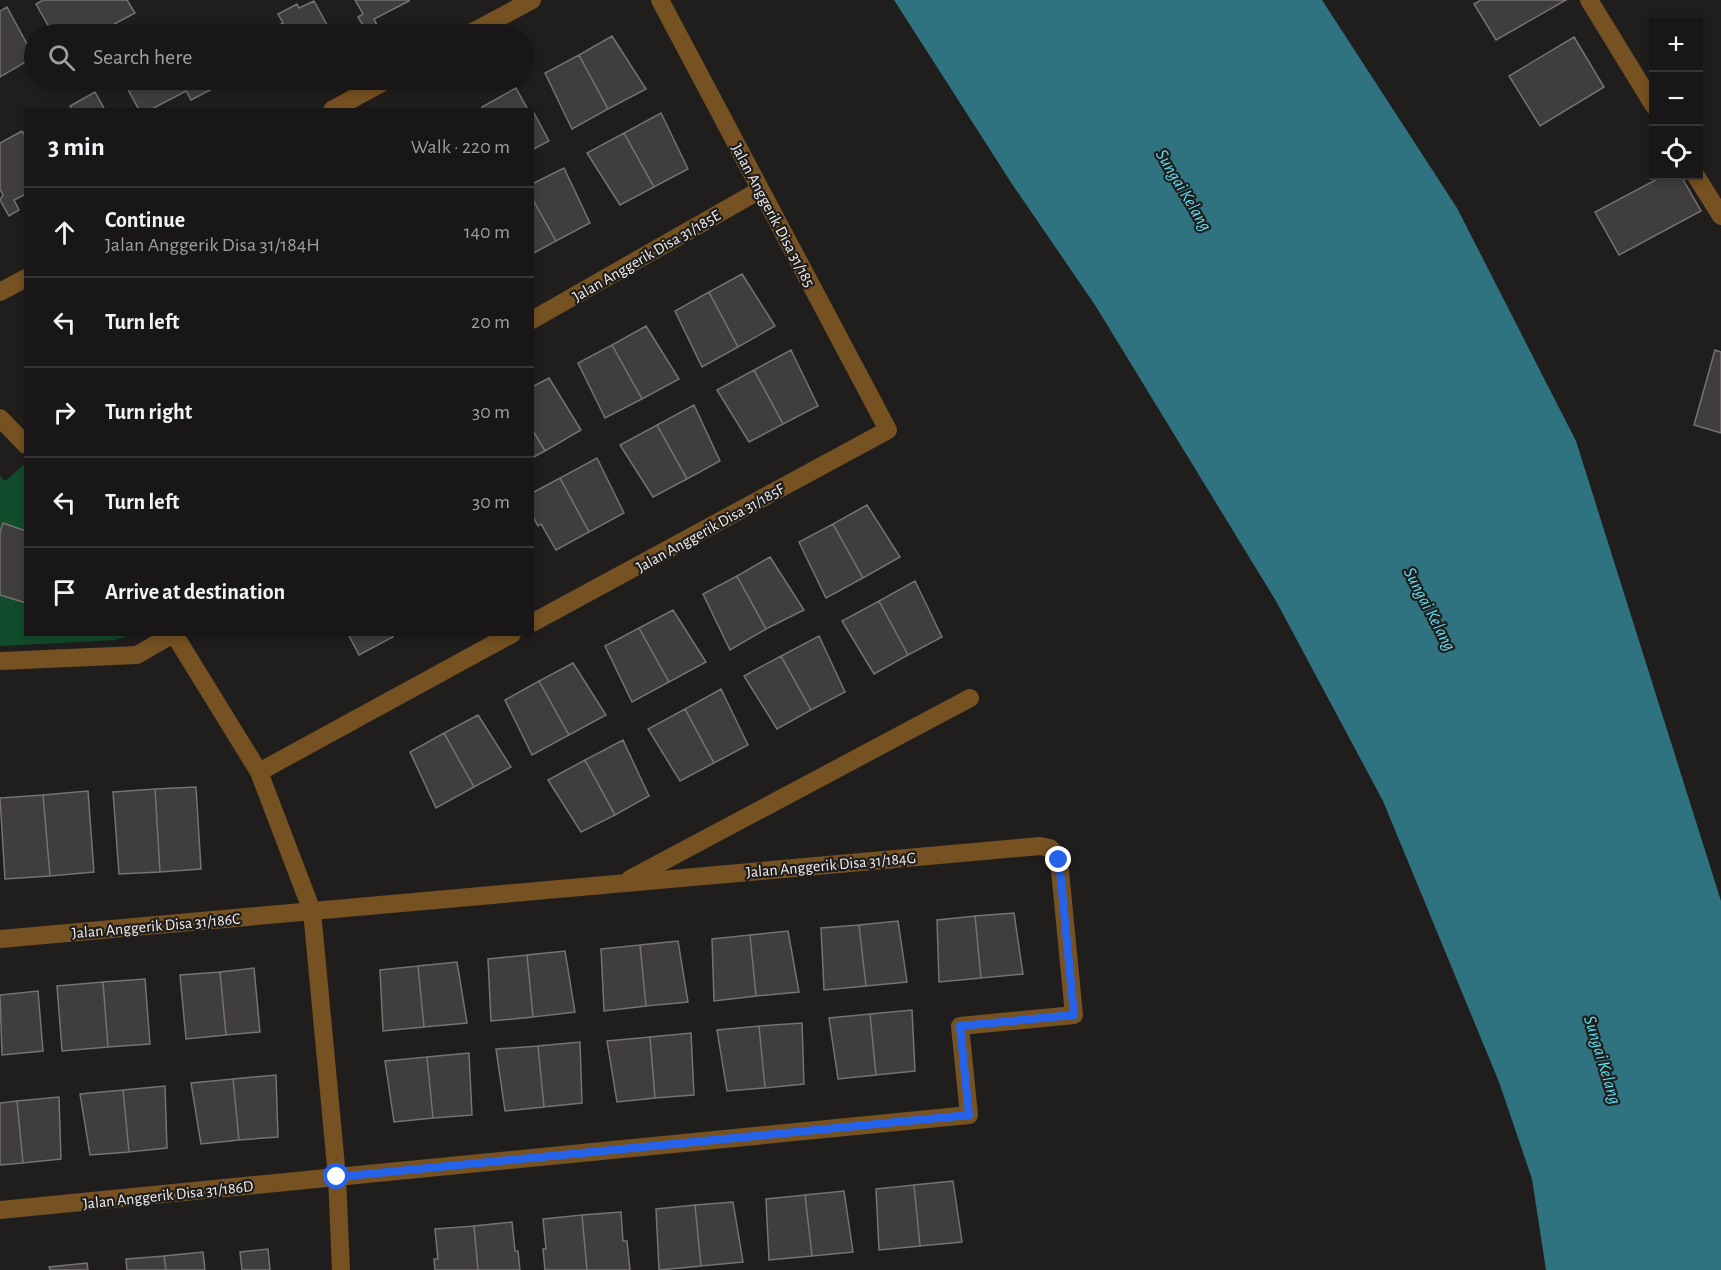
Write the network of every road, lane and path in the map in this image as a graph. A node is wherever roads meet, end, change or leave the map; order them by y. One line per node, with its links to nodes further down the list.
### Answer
1 (532, 0): 4 (street)
2 (660, 0): 9 (street, Jalan Anggerik Disa 31/185)
3 (1589, 0): 6 (street)
4 (488, 24)
5 (369, 90): 7 (street)
6 (1649, 99)
7 (336, 108)
8 (1698, 180): 10 (street)
9 (760, 190): 13 (street, Jalan Anggerik Disa 31/185E); 15 (street, Jalan Anggerik Disa 31/185)
10 (1721, 216)
11 (24, 279): 12 (street)
12 (0, 292)
13 (534, 319)
14 (0, 418): 16 (street)
15 (888, 430): 17 (street, Jalan Anggerik Disa 31/185F)
16 (24, 443)
17 (534, 622)
18 (170, 636): 21 (street)
19 (174, 636): 23 (street)
20 (508, 636): 23 (street)
21 (0, 661)
22 (970, 698): 24 (street, Jalan Anggerik Disa 31/184G)
23 (260, 772): 25 (street)
24 (623, 883): 25 (street, Jalan Anggerik Disa 31/184G); 27 (street, Jalan Anggerik Disa 31/184G)
25 (312, 911): 26 (street, Jalan Anggerik Disa 31/186C); 28 (street)
26 (0, 939)
27 (969, 1115): 28 (street, Jalan Anggerik Disa 31/186D)
28 (337, 1177): 29 (street, Jalan Anggerik Disa 31/186D); 30 (street)
29 (0, 1210)
30 (341, 1270)

